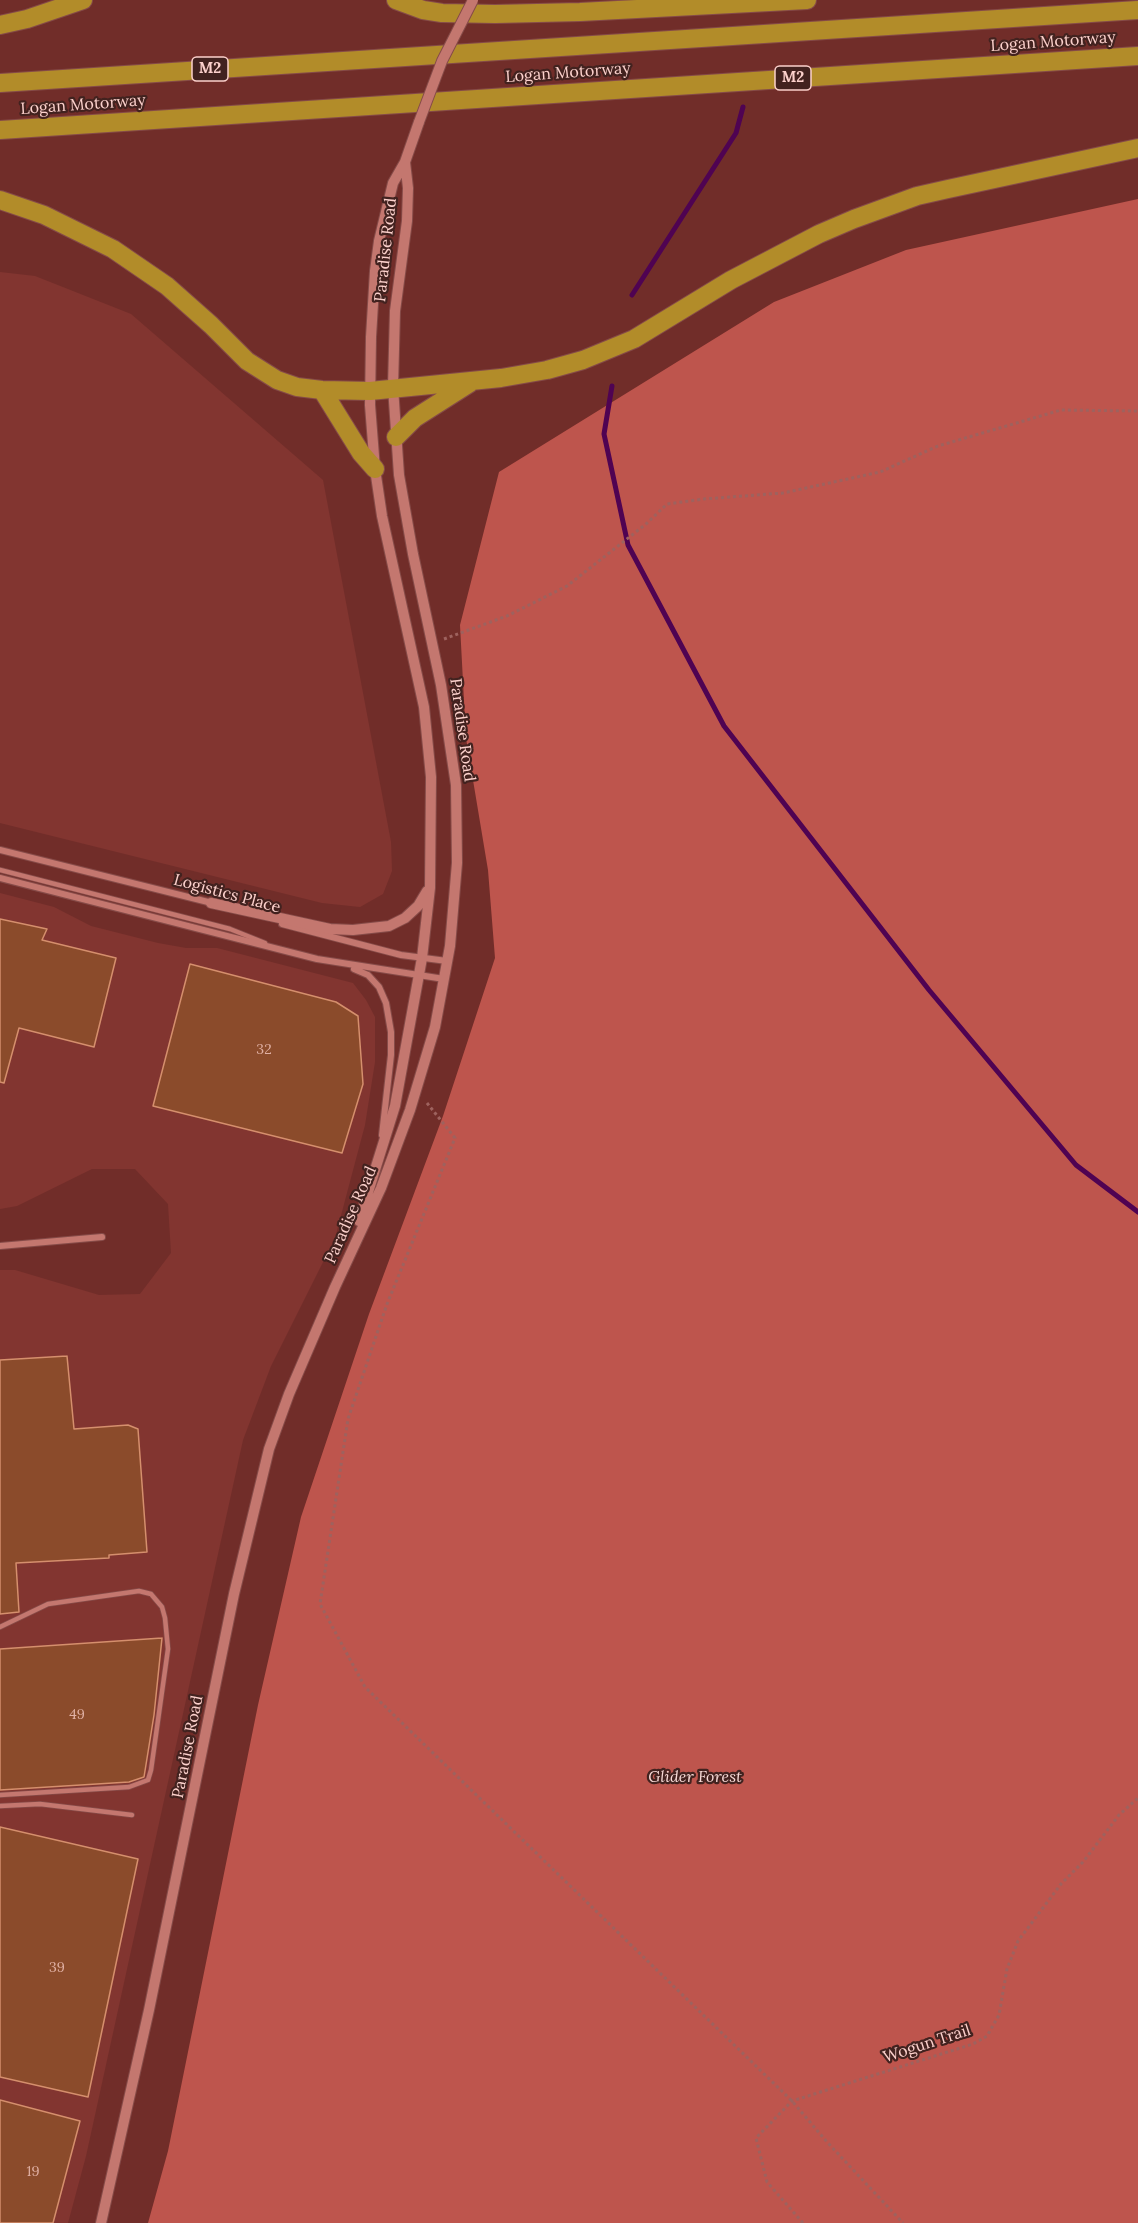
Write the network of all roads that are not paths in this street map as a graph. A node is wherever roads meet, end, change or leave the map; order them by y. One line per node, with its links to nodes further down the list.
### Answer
1 (83, 0): 6 (highway)
2 (396, 0): 4 (highway)
3 (473, 0): 11 (street, Paradise Road, bridge)
4 (807, 0)
5 (1138, 10): 8 (highway, Logan Motorway / M2)
6 (0, 25)
7 (1138, 56): 9 (highway, Logan Motorway / M2)
8 (0, 83)
9 (0, 129)
10 (1138, 148): 13 (highway)
11 (405, 162): 14 (street, Paradise Road); 16 (street, Paradise Road)
12 (0, 200): 15 (highway)
13 (472, 382): 14 (highway); 17 (highway)
14 (393, 387): 16 (highway); 17 (street, Paradise Road)
15 (322, 390): 16 (highway); 18 (highway)
16 (370, 391): 18 (street, Paradise Road)
17 (396, 437): 26 (street, Paradise Road)
18 (375, 469): 22 (street, Paradise Road)
19 (0, 850): 23 (street, Logistics Place)
20 (0, 870): 24 (lane, Logistics Place)
21 (0, 878): 24 (street, Logistics Place)
22 (430, 888): 23 (street); 25 (street, Paradise Road)
23 (211, 903): 25 (street, Logistics Place)
24 (284, 951): 27 (street, Logistics Place)
25 (422, 958): 26 (street, Logistics Place); 28 (street, Paradise Road)
26 (447, 961): 29 (street, Paradise Road)
27 (347, 965): 28 (street, Logistics Place); 30 (street)
28 (419, 976): 29 (street, Logistics Place); 30 (street, Paradise Road)
29 (444, 980): 33 (street, Paradise Road)
30 (378, 1163): 33 (street, Paradise Road)
31 (102, 1237): 32 (street)
32 (0, 1246)
33 (335, 1287): 38 (street, Paradise Road)
34 (0, 1627): 35 (lane)
35 (0, 1795)
36 (0, 1806): 37 (lane)
37 (132, 1815)
38 (101, 2223)

